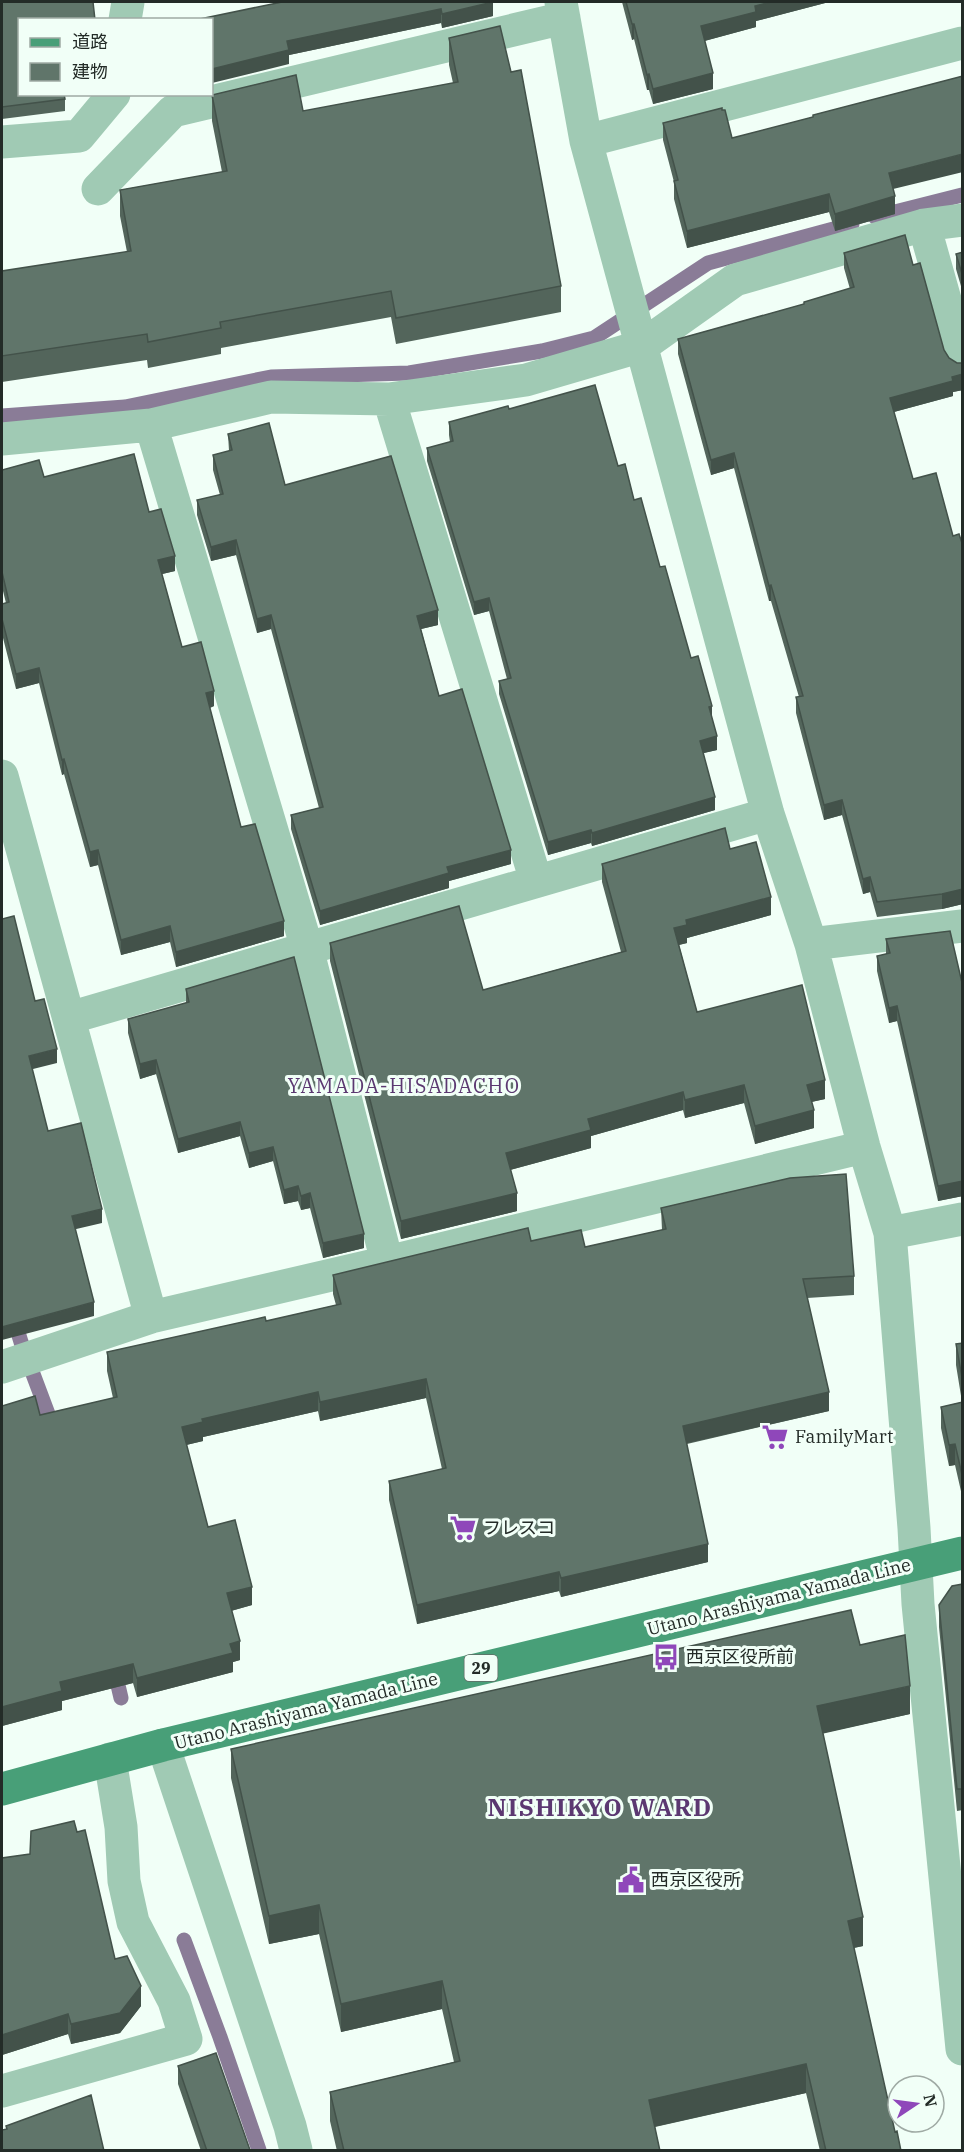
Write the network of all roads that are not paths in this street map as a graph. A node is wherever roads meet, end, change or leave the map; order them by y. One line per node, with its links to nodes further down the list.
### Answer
1 (128, 2): 3 (street)
2 (563, 10): 6 (street); 8 (street)
3 (125, 18)
4 (963, 44): 6 (street)
5 (112, 96): 7 (street)
6 (586, 141): 11 (street)
7 (2, 142)
8 (98, 189)
9 (963, 220): 10 (street)
10 (924, 225): 11 (street); 12 (street)
11 (642, 346): 13 (street); 17 (street)
12 (963, 360)
13 (389, 399): 14 (street); 18 (street)
14 (151, 425): 15 (street); 21 (street)
15 (2, 440)
16 (3, 787): 22 (street)
17 (768, 814): 18 (street); 20 (street)
18 (536, 881): 21 (street)
19 (963, 926): 20 (street)
20 (811, 944): 23 (street)
21 (307, 948): 22 (street); 26 (street)
22 (69, 1018): 27 (street)
23 (864, 1147): 25 (street); 26 (street)
24 (963, 1220): 25 (street)
25 (890, 1233): 30 (street)
26 (387, 1262): 27 (street)
27 (151, 1317): 28 (street)
28 (2, 1367)
29 (963, 1553): 30 (main road, Utano Arashiyama Yamada Line / 29)
30 (916, 1564): 31 (main road, Utano Arashiyama Yamada Line / 29); 34 (street)
31 (163, 1745): 32 (main road, Utano Arashiyama Yamada Line / 29); 37 (street)
32 (110, 1759): 33 (main road, Utano Arashiyama Yamada Line / 29); 36 (street)
33 (2, 1789)
34 (955, 1905): 35 (street)
35 (963, 2049)
36 (2, 2091)
37 (296, 2151)

